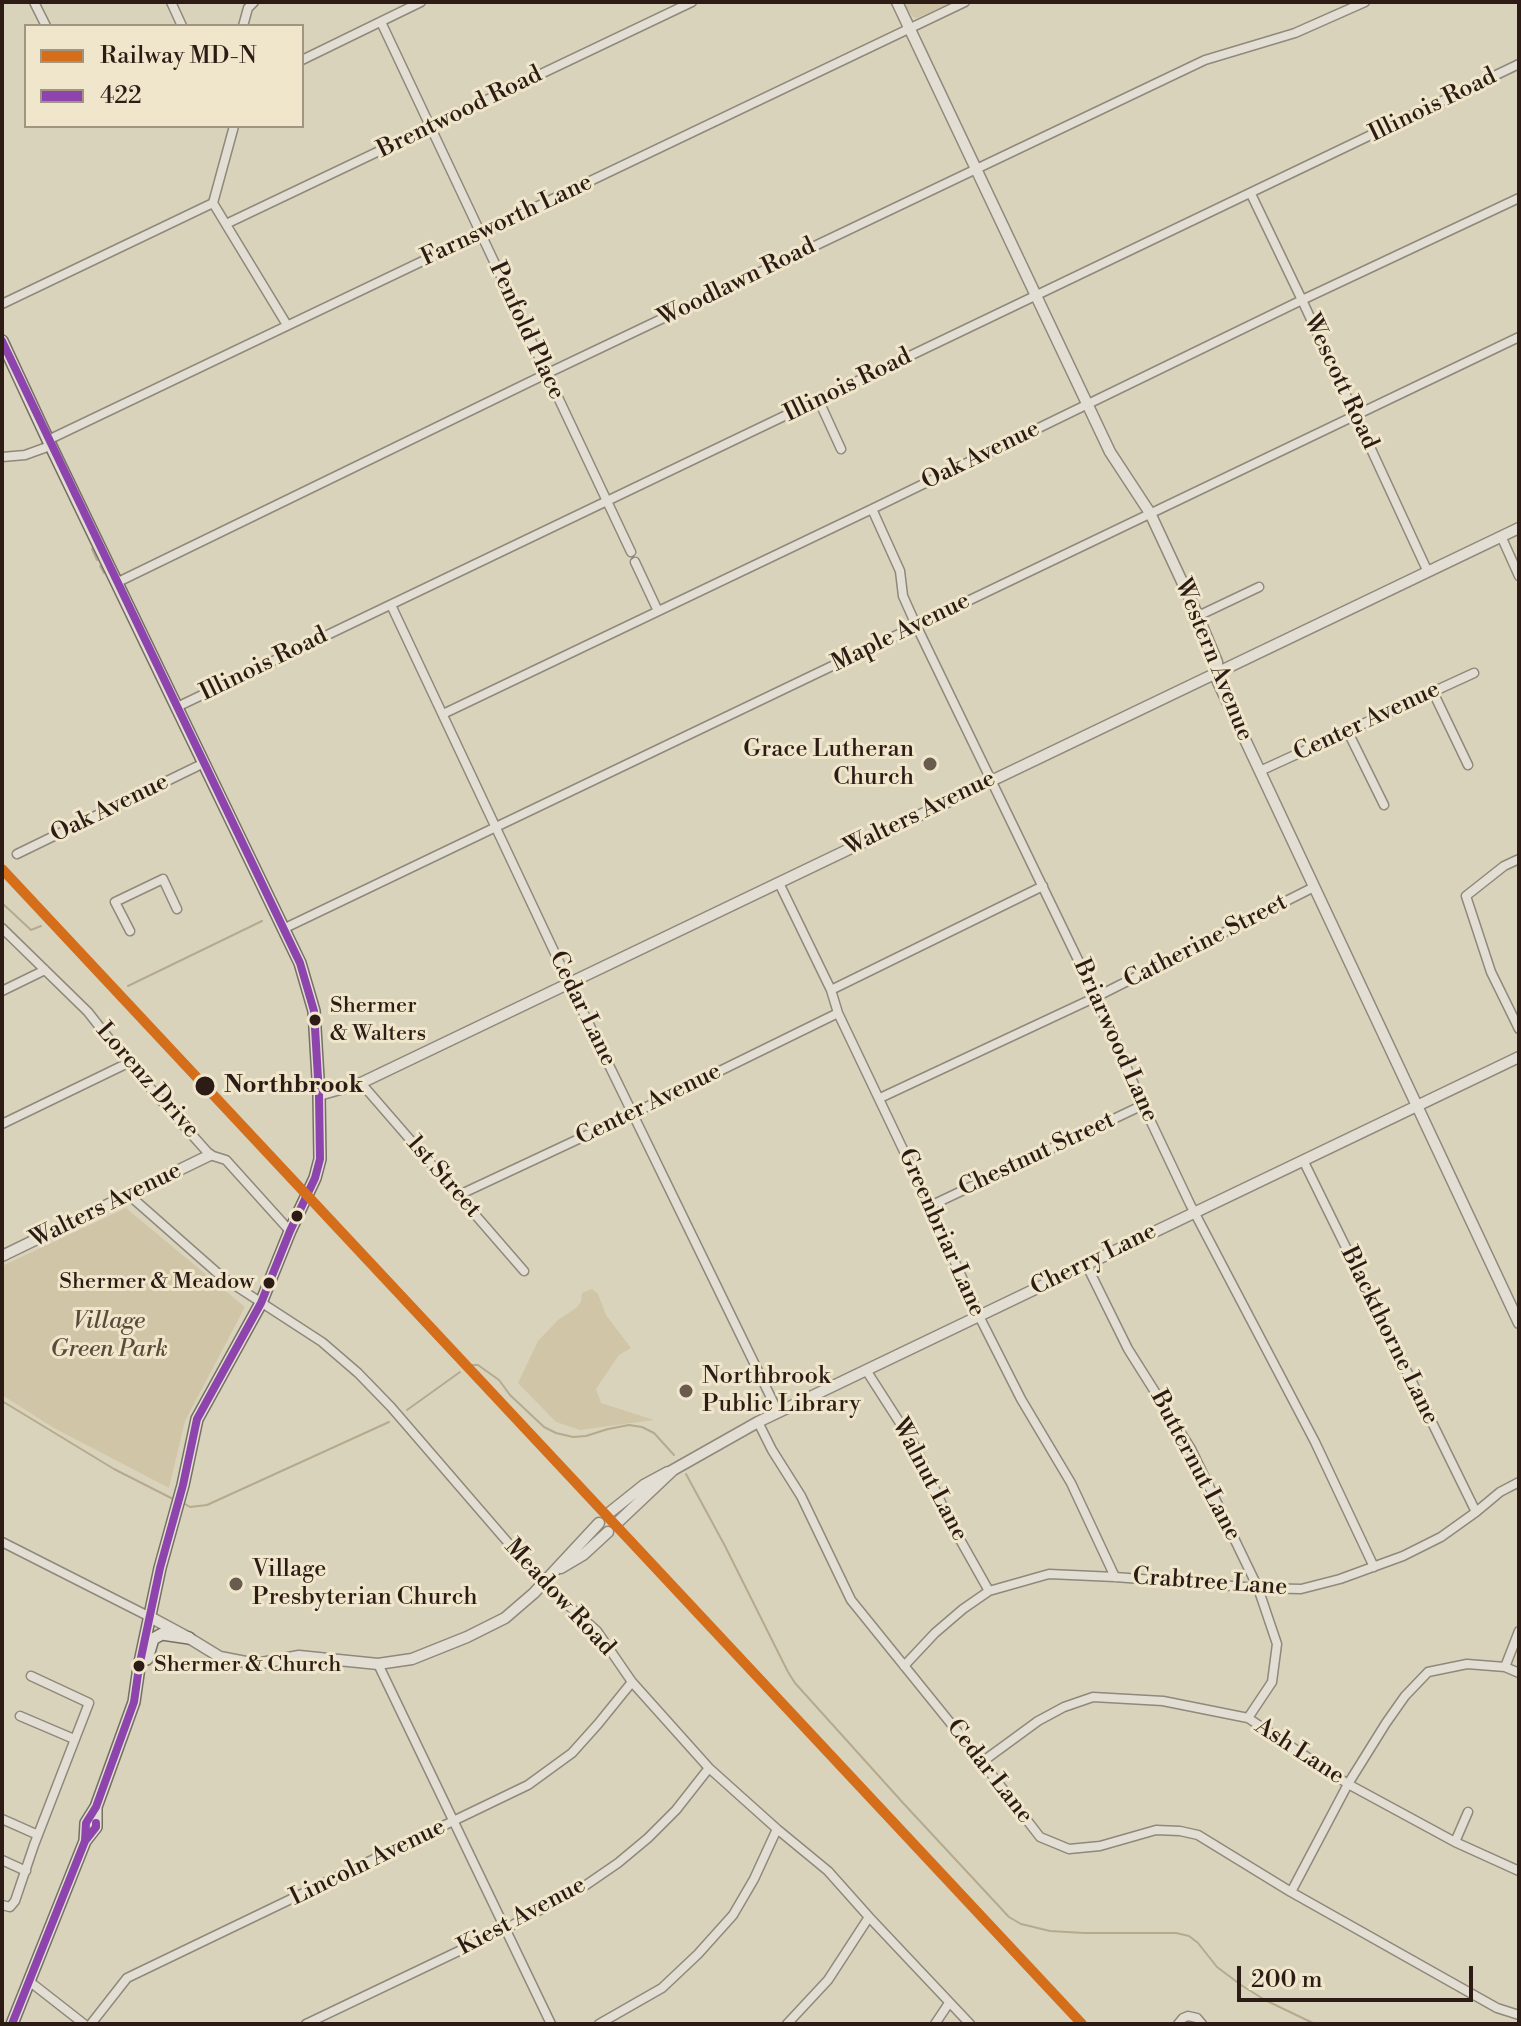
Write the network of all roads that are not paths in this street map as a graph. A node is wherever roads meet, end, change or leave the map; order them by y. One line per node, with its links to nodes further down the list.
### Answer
1 (34, 2): 10 (street)
2 (171, 2): 11 (street)
3 (254, 2): 12 (street)
4 (421, 2): 9 (street)
5 (692, 2): 17 (street, Brentwood Road)
6 (897, 2): 13 (street, Western Avenue)
7 (965, 2): 13 (street, Farnsworth Lane)
8 (1360, 3): 18 (street, Woodlawn Road)
9 (381, 22): 14 (street); 17 (street, Penfold Place)
10 (45, 24)
11 (181, 24)
12 (244, 24)
13 (910, 29): 18 (street, Western Avenue); 23 (street, Farnsworth Lane)
14 (304, 59)
15 (1519, 64): 19 (street, Illinois Road)
16 (232, 128): 21 (street)
17 (430, 128): 22 (street, Brentwood Road); 23 (street, Penfold Place)
18 (976, 168): 24 (street, Western Avenue); 30 (street, Woodlawn Road)
19 (1251, 194): 24 (street, Illinois Road); 25 (street, Wescott Road)
20 (1519, 198): 25 (street, Oak Avenue)
21 (213, 203): 22 (street); 26 (street)
22 (226, 224): 27 (street)
23 (480, 234): 27 (street, Farnsworth Lane); 30 (street, Penfold Place)
24 (1036, 294): 31 (street, Illinois Road); 32 (street, Western Avenue)
25 (1302, 300): 32 (street, Oak Avenue); 33 (street, Wescott Road)
26 (2, 304)
27 (287, 325): 34 (street, Farnsworth Lane)
28 (1519, 337): 33 (street, Maple Avenue)
29 (2, 341): 34 (main road)
30 (546, 374): 37 (street, Penfold Place); 46 (street, Woodlawn Road)
31 (819, 401): 35 (street); 37 (street, Illinois Road)
32 (1087, 404): 38 (street, Oak Avenue); 39 (street, Western Avenue)
33 (1356, 415): 39 (street, Maple Avenue); 44 (street, Wescott Road)
34 (49, 443): 36 (street, Farnsworth Lane); 46 (main road)
35 (841, 449)
36 (2, 457)
37 (607, 501): 42 (street, Penfold Place); 48 (street, Illinois Road)
38 (872, 509): 49 (street, Oak Avenue); 51 (street, Briarwood Lane)
39 (1150, 513): 50 (street, Western Avenue); 51 (street, Maple Avenue)
40 (1519, 528): 41 (street, Walters Avenue)
41 (1501, 536): 44 (street, Walters Avenue); 45 (street)
42 (631, 552)
43 (635, 562): 49 (street)
44 (1427, 570): 52 (street, Walters Avenue)
45 (1519, 576)
46 (116, 583): 55 (main road)
47 (1259, 587): 50 (street)
48 (391, 605): 55 (street, Illinois Road); 56 (street, Cedar Lane)
49 (658, 611): 56 (street, Oak Avenue)
50 (1198, 616): 52 (street, Western Avenue)
51 (916, 625): 61 (street, Briarwood Lane); 63 (street, Maple Avenue)
52 (1218, 672): 60 (street, Western Avenue); 61 (street, Walters Avenue)
53 (1474, 673): 54 (street, Center Avenue)
54 (1433, 692): 57 (street, Center Avenue); 59 (street)
55 (177, 707): 58 (main road)
56 (443, 714): 63 (street, Cedar Lane)
57 (1348, 732): 60 (street, Center Avenue); 62 (street)
58 (204, 763): 64 (street, Oak Avenue); 71 (main road)
59 (1468, 765)
60 (1260, 771): 68 (street, Western Avenue)
61 (990, 781): 66 (street, Walters Avenue); 67 (street, Briarwood Lane)
62 (1384, 805)
63 (496, 827): 71 (street, Maple Avenue); 74 (street, Cedar Lane)
64 (17, 854)
65 (1519, 859): 79 (street)
66 (779, 883): 74 (street, Walters Avenue); 75 (street, Greenbriar Lane)
67 (1043, 886): 75 (street); 77 (street, Briarwood Lane)
68 (1314, 887): 77 (street, Catherine Street); 86 (street, Western Avenue)
69 (177, 909): 72 (street)
70 (2, 928): 73 (street, Lorenz Drive)
71 (283, 929): 83 (main road)
72 (130, 931)
73 (45, 970): 76 (street); 81 (street, Lorenz Drive)
74 (569, 983): 82 (street, Walters Avenue); 87 (street, Cedar Lane)
75 (831, 990): 78 (street, Greenbriar Lane)
76 (2, 991)
77 (1096, 997): 84 (street, Catherine Street); 85 (street, Briarwood Lane)
78 (838, 1013): 84 (street, Greenbriar Lane); 87 (street, Center Avenue)
79 (1519, 1029)
80 (1519, 1057): 86 (street, Cherry Lane)
81 (128, 1063): 88 (street); 89 (street, Lorenz Drive)
82 (361, 1083): 83 (street, Walters Avenue); 92 (street, 1st Street)
83 (319, 1095): 95 (main road)
84 (880, 1098): 93 (street, Greenbriar Lane)
85 (1143, 1105): 93 (street, Chestnut Street); 94 (street, Briarwood Lane)
86 (1417, 1105): 90 (street, Cherry Lane); 101 (street, Western Avenue)
87 (632, 1114): 92 (street, Center Avenue); 103 (street, Cedar Lane)
88 (2, 1124)
89 (210, 1155): 91 (street, Walters Avenue); 95 (street, Lorenz Drive)
90 (1303, 1160): 94 (street, Cherry Lane); 107 (street, Blackthorne Lane)
91 (129, 1195): 96 (street, Walters Avenue); 99 (street, Meadow Road)
92 (459, 1195): 98 (street, 1st Street)
93 (930, 1206): 100 (street, Greenbriar Lane)
94 (1194, 1212): 97 (street, Cherry Lane); 113 (street, Briarwood Lane)
95 (290, 1231): 99 (main road)
96 (2, 1256)
97 (1086, 1264): 100 (street, Cherry Lane); 117 (street, Butternut Lane)
98 (524, 1271)
99 (261, 1303): 116 (street, Meadow Road); 119 (main road)
100 (979, 1316): 102 (street, Cherry Lane); 115 (street, Greenbriar Lane)
101 (1519, 1323)
102 (866, 1370): 103 (street, Cherry Lane); 118 (street, Walnut Lane)
103 (778, 1412): 104 (street, Cherry Lane)
104 (758, 1422): 105 (street, Cherry Lane); 123 (street, Cedar Lane)
105 (673, 1470): 108 (street, Cherry Lane); 109 (street, Cherry Lane)
106 (1519, 1482): 107 (street, Crabtree Lane)
107 (1476, 1512): 113 (street, Crabtree Lane)
108 (609, 1513)
109 (618, 1522)
110 (599, 1523): 114 (street)
111 (608, 1532): 114 (street)
112 (2, 1542): 119 (street)
113 (1374, 1567): 117 (street, Crabtree Lane)
114 (552, 1573): 116 (street)
115 (1115, 1577): 117 (street, Crabtree Lane); 118 (street, Crabtree Lane)
116 (542, 1582): 122 (street); 127 (street, Meadow Road)
117 (1258, 1588): 130 (street, Butternut Lane)
118 (989, 1591): 123 (street, Crabtree Lane)
119 (150, 1617): 121 (street); 128 (main road)
120 (1519, 1631): 124 (street)
121 (189, 1638): 122 (street); 128 (main road)
122 (378, 1664): 137 (street)
123 (904, 1666): 132 (street, Cedar Lane)
124 (1505, 1667): 125 (street); 134 (street)
125 (1519, 1673)
126 (31, 1676): 131 (street)
127 (632, 1682): 133 (street, Meadow Road); 137 (street, Lincoln Avenue)
128 (134, 1702): 148 (main road)
129 (20, 1716): 131 (street)
130 (1248, 1718): 132 (street, Ash Lane); 134 (street, Ash Lane)
131 (74, 1739): 139 (street)
132 (982, 1762): 144 (street, Cedar Lane)
133 (709, 1768): 138 (street, Meadow Road); 147 (street, Kiest Avenue)
134 (1348, 1784): 140 (street, Ash Lane); 144 (street)
135 (1468, 1812): 140 (street)
136 (2, 1819): 139 (street)
137 (454, 1821): 147 (street); 153 (street, Lincoln Avenue)
138 (777, 1829): 146 (street, Meadow Road); 156 (street)
139 (38, 1835): 142 (street)
140 (1455, 1842): 143 (street, Ash Lane)
141 (2, 1860): 142 (street)
142 (26, 1871): 145 (street)
143 (1519, 1871)
144 (1291, 1892): 150 (street, Cedar Lane)
145 (2, 1905)
146 (869, 1917): 149 (street, Meadow Road); 157 (street)
147 (505, 1929): 154 (street, Kiest Avenue); 155 (street)
148 (29, 1981): 151 (main road); 152 (street)
149 (949, 2003): 158 (street); 159 (street, Meadow Road)
150 (1519, 2015)
151 (12, 2024)
152 (84, 2024)
153 (91, 2024)
154 (306, 2024)
155 (551, 2024)
156 (599, 2024)
157 (787, 2024)
158 (935, 2024)
159 (970, 2024)
160 (1178, 2024): 161 (street)
161 (1202, 2024)

